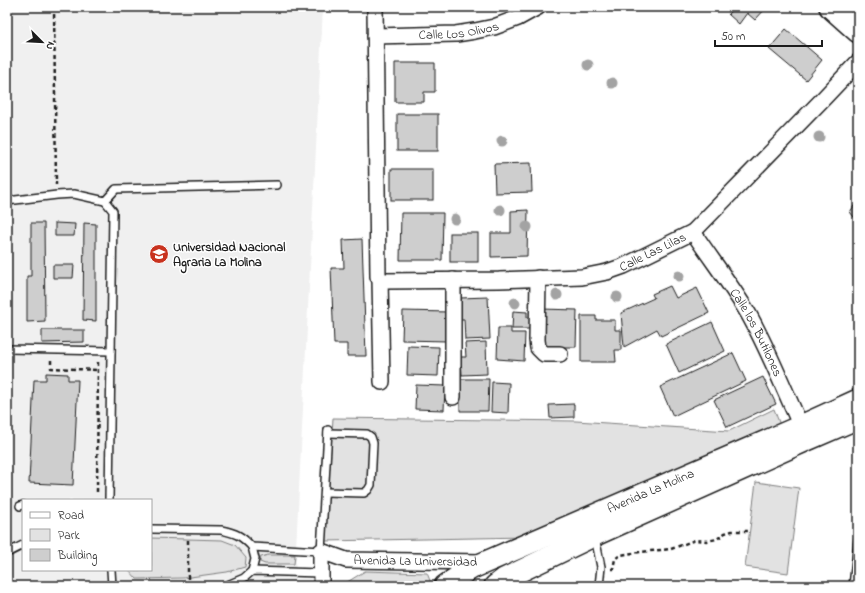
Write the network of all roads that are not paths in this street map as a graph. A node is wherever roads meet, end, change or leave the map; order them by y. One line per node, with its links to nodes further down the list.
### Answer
1 (375, 7): 5 (street)
2 (538, 7): 5 (street, Calle Los Olivos)
3 (830, 7): 4 (main road)
4 (858, 32)
5 (375, 36): 11 (street)
6 (858, 62): 10 (street, Calle Las Lilas)
7 (277, 185): 9 (lane)
8 (7, 201): 9 (lane)
9 (104, 201): 15 (lane)
10 (693, 232): 12 (street, Calle Las Lilas); 21 (street, Calle los Butilones)
11 (379, 278): 13 (street, Calle Las Lilas); 17 (street)
12 (538, 278): 13 (street, Calle Las Lilas); 16 (street)
13 (453, 280): 18 (street)
14 (7, 349): 15 (lane)
15 (111, 351): 23 (lane)
16 (560, 354)
17 (382, 382)
18 (453, 397)
19 (858, 400): 21 (main road, Avenida La Molina)
20 (855, 422): 21 (main road, Avenida La Molina)
21 (804, 433): 25 (main road, Avenida La Molina); 32 (main road, Avenida La Molina)
22 (325, 492): 22 (lane); 29 (lane)
23 (109, 499)
24 (152, 529): 28 (lane)
25 (595, 535): 36 (main road, Avenida La Molina); 40 (lane)
26 (858, 540): 41 (lane)
27 (22, 546): 30 (lane)
28 (252, 547): 29 (lane); 34 (lane)
29 (321, 550): 31 (street, Avenida La Universidad); 35 (street)
30 (7, 553)
31 (346, 560): 32 (street, Avenida La Universidad); 35 (street, Avenida La Universidad)
32 (485, 562): 36 (main road); 39 (main road, Avenida La Molina)
33 (111, 571): 37 (lane)
34 (252, 571): 35 (lane); 38 (lane)
35 (320, 580)
36 (500, 582)
37 (112, 586)
38 (225, 586)
39 (445, 586)
40 (599, 586)
41 (854, 586)

